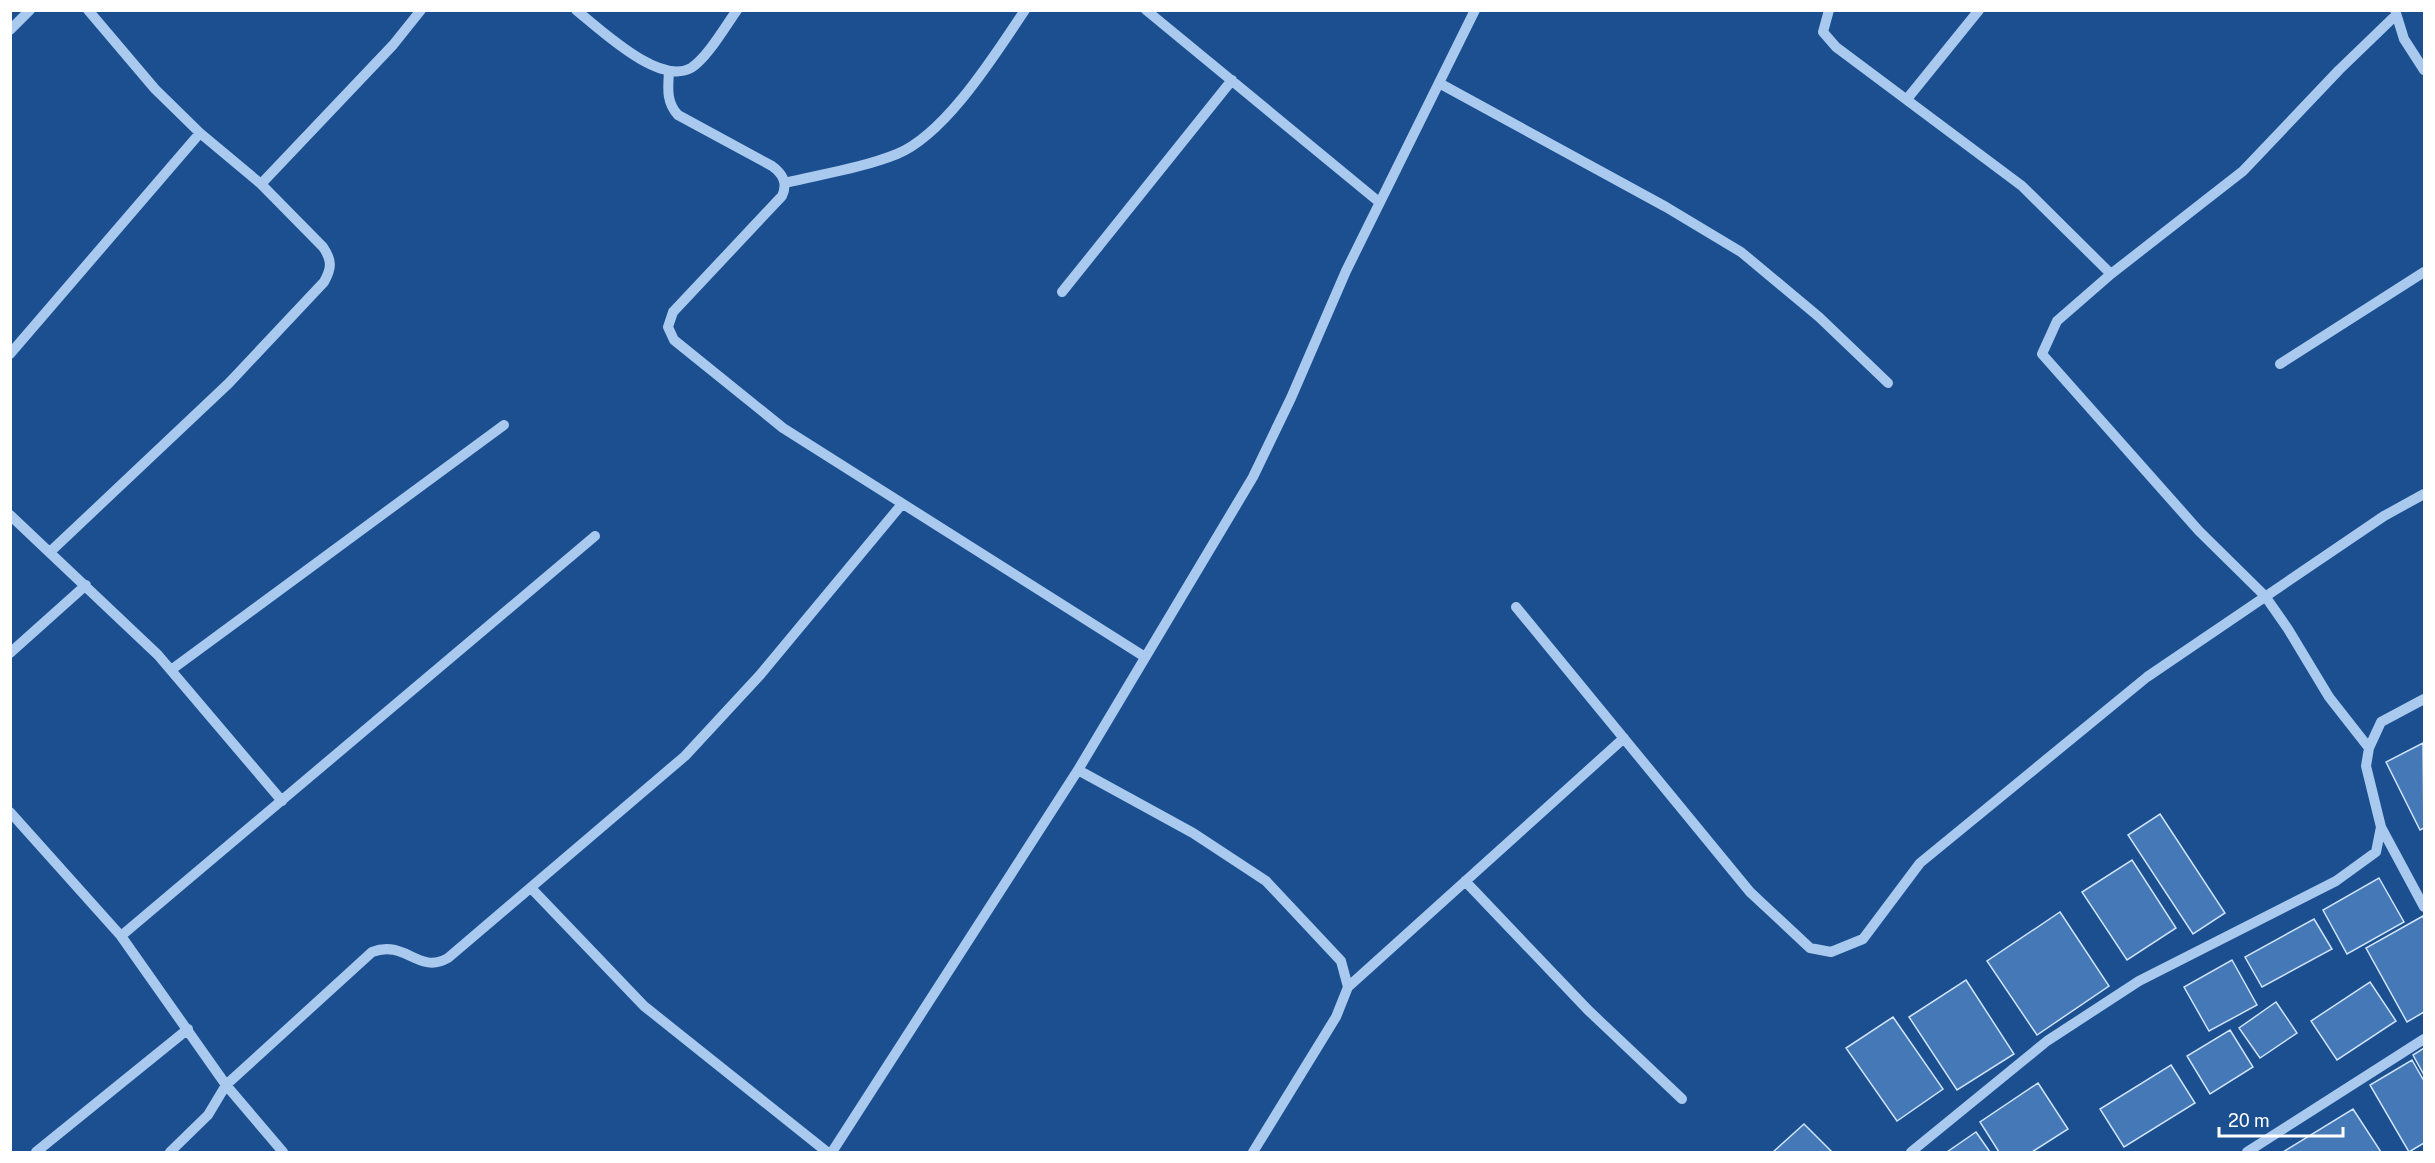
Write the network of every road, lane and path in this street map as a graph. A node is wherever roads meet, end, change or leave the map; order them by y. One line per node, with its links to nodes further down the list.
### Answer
1 (30, 10): 12 (street)
2 (88, 10): 18 (street)
3 (421, 10): 20 (street)
4 (576, 10): 14 (street)
5 (737, 10): 14 (street)
6 (1025, 10): 19 (street)
7 (1475, 10): 16 (street)
8 (1828, 10): 17 (street)
9 (1979, 10): 17 (street)
10 (1151, 12): 15 (street)
11 (2396, 13): 13 (street); 23 (street)
12 (10, 30)
13 (2424, 70)
14 (669, 71): 19 (street)
15 (1232, 80): 21 (street); 24 (street)
16 (1439, 83): 21 (street); 27 (street)
17 (1907, 99): 23 (street)
18 (200, 133): 20 (street); 25 (street)
19 (785, 183): 30 (street)
20 (261, 184): 33 (street)
21 (1379, 202): 38 (street)
22 (2424, 272): 26 (street)
23 (2111, 274): 35 (street)
24 (1062, 292)
25 (10, 354)
26 (2280, 364)
27 (1888, 383)
28 (504, 425): 39 (street)
29 (2424, 494): 35 (street)
30 (902, 504): 38 (street); 48 (street)
31 (10, 514): 33 (street)
32 (595, 536): 44 (street)
33 (51, 551): 34 (street)
34 (86, 585): 37 (street); 39 (street)
35 (2265, 596): 41 (street); 42 (street)
36 (1516, 607): 41 (street)
37 (10, 653)
38 (1145, 657): 43 (street)
39 (171, 670): 44 (street)
40 (2424, 699): 42 (street)
41 (1624, 738): 47 (street)
42 (2369, 748): 46 (street)
43 (1078, 770): 51 (street); 60 (street)
44 (282, 801): 50 (street)
45 (10, 812): 50 (street)
46 (2381, 827): 49 (street); 62 (street)
47 (1465, 881): 51 (street); 55 (street)
48 (531, 888): 54 (street); 59 (street)
49 (2424, 907)
50 (121, 936): 52 (street)
51 (1348, 987): 61 (street)
52 (188, 1029): 54 (street); 56 (street)
53 (2424, 1039): 63 (street)
54 (226, 1085): 57 (street); 58 (street)
55 (1682, 1099)
56 (36, 1152)
57 (170, 1152)
58 (283, 1152)
59 (827, 1152)
60 (832, 1152)
61 (1254, 1152)
62 (1911, 1152)
63 (2247, 1152)

